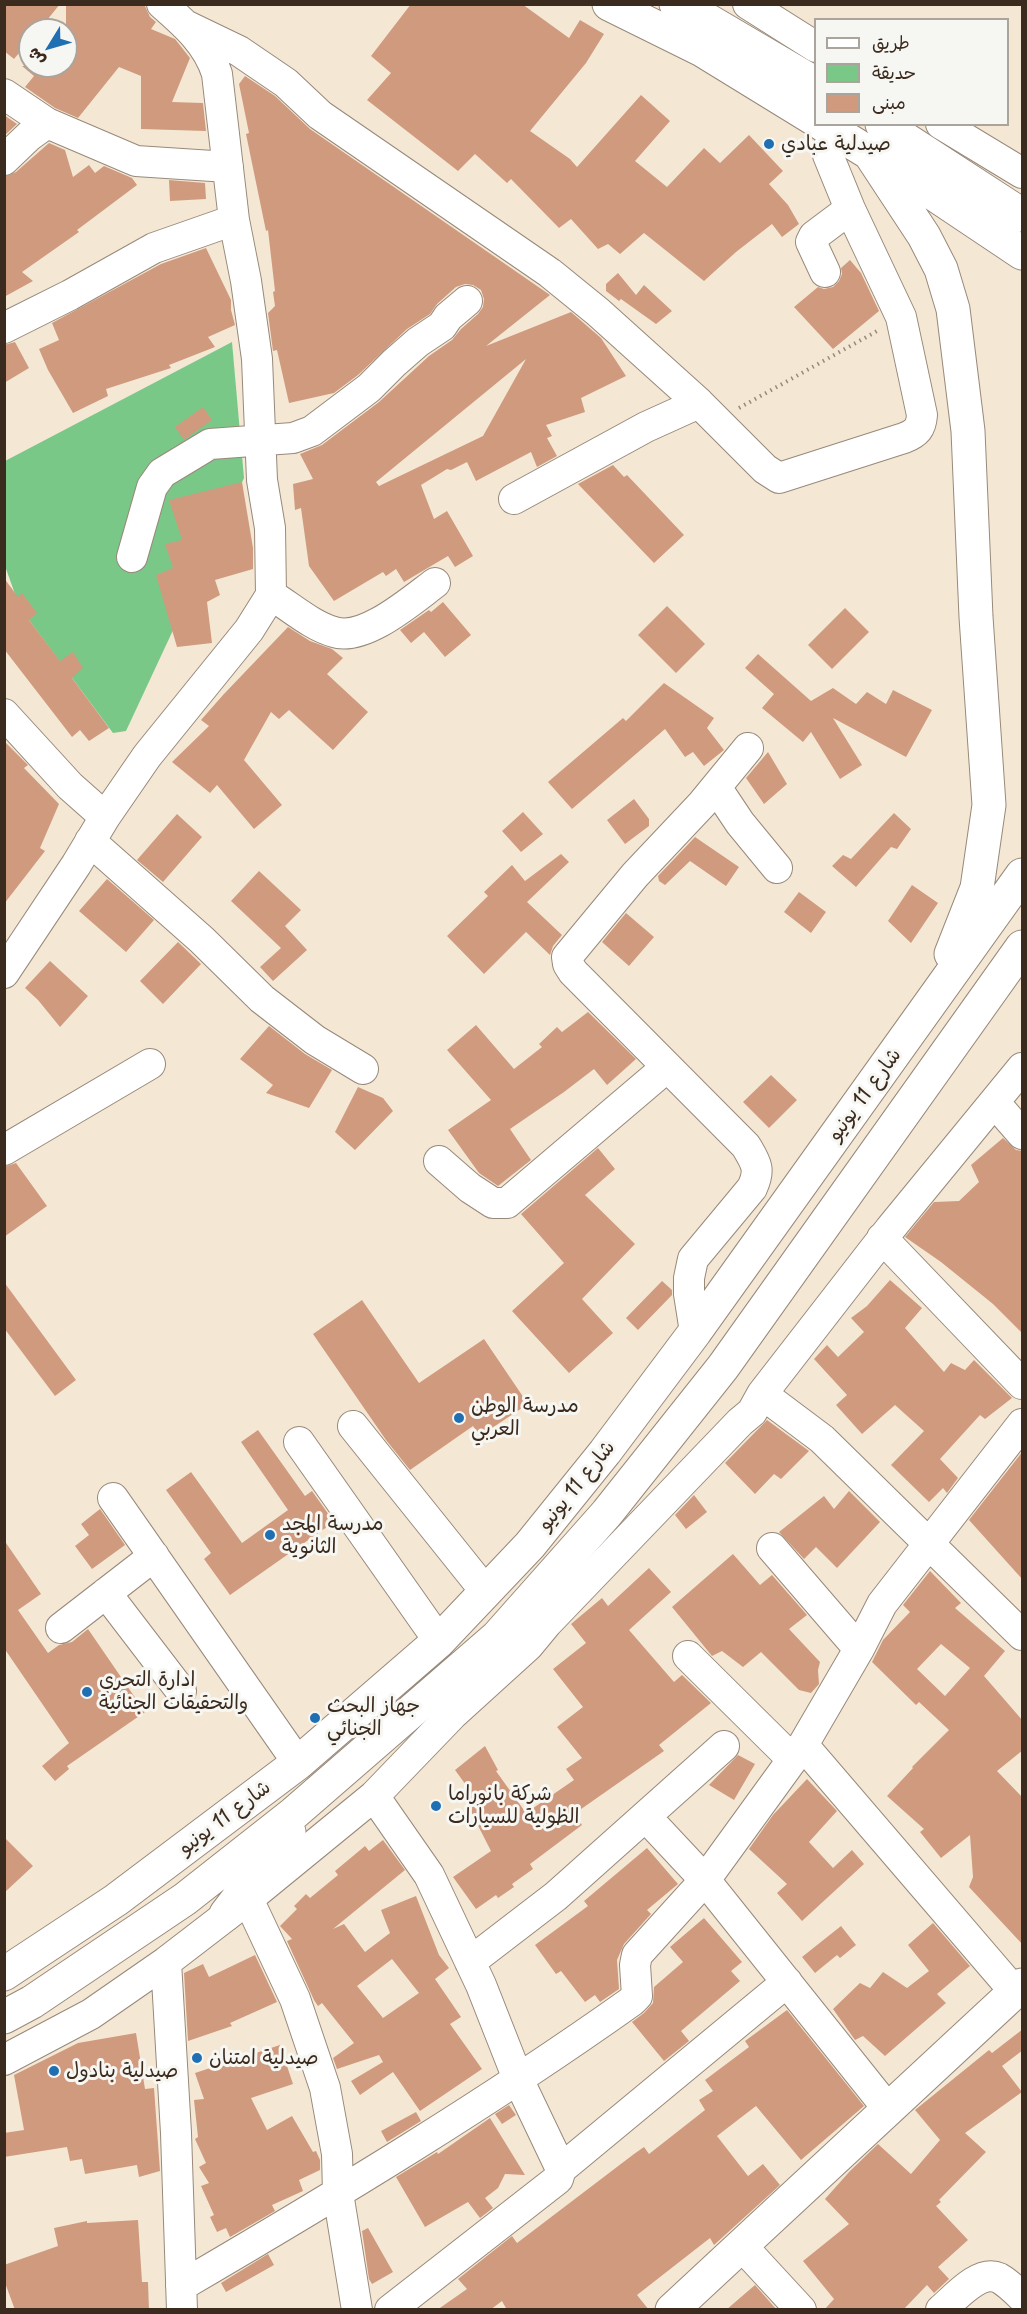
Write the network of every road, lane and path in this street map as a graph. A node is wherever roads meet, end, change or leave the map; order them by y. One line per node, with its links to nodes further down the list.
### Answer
1 (162, 4): 5 (street)
2 (609, 4): 9 (main road)
3 (676, 4): 7 (main road)
4 (749, 5): 6 (street)
5 (185, 24): 16 (street); 26 (street)
6 (814, 46)
7 (814, 83)
8 (4, 94): 10 (street)
9 (814, 119)
10 (47, 123): 15 (street); 16 (street)
11 (825, 126): 14 (main road); 18 (street)
12 (885, 126): 19 (main road)
13 (944, 126): 17 (street)
14 (872, 156): 21 (main road); 42 (main road)
15 (4, 160)
16 (228, 167): 20 (street)
17 (1023, 173)
18 (850, 209): 22 (street); 24 (street)
19 (1023, 215)
20 (234, 219): 25 (street); 27 (street)
21 (1023, 253)
22 (825, 272)
23 (467, 302): 27 (street)
24 (901, 317): 26 (path); 26 (street)
25 (4, 327)
26 (708, 412): 28 (street)
27 (259, 441): 29 (street); 31 (street)
28 (514, 500)
29 (132, 556)
30 (435, 583): 31 (street)
31 (271, 595): 35 (street)
32 (4, 714): 35 (street)
33 (748, 748): 34 (street)
34 (716, 787): 36 (street); 45 (street)
35 (98, 829): 40 (street); 47 (street)
36 (777, 868)
37 (1023, 875): 42 (main road, شارع 11 يونيو)
38 (1023, 947): 41 (main road, شارع 11 يونيو)
39 (1023, 964): 41 (main road)
40 (4, 973)
41 (984, 998): 43 (main road, شارع 11 يونيو)
42 (927, 1008): 43 (main road); 53 (main road, شارع 11 يونيو)
43 (952, 1043): 74 (main road, شارع 11 يونيو)
44 (150, 1065): 50 (street)
45 (668, 1067): 51 (street); 53 (street)
46 (1023, 1068): 48 (street)
47 (363, 1069)
48 (995, 1103): 49 (street); 52 (street)
49 (1023, 1134)
50 (4, 1150)
51 (439, 1161)
52 (882, 1238): 54 (street); 55 (street)
53 (695, 1332): 63 (main road, شارع 11 يونيو)
54 (1023, 1384)
55 (762, 1394): 60 (street); 75 (street)
56 (1023, 1424): 60 (street)
57 (353, 1426): 63 (street)
58 (299, 1442): 67 (street)
59 (113, 1498): 62 (street)
60 (931, 1544): 66 (street); 68 (street)
61 (772, 1548): 68 (street)
62 (153, 1556): 64 (street); 73 (street)
63 (486, 1592): 67 (main road, شارع 11 يونيو)
64 (106, 1593): 65 (street); 70 (street)
65 (61, 1628)
66 (1023, 1635)
67 (439, 1641): 73 (main road, شارع 11 يونيو)
68 (859, 1649): 72 (street)
69 (688, 1656): 72 (street)
70 (181, 1691)
71 (724, 1746): 76 (street)
72 (797, 1752): 77 (street); 83 (street)
73 (298, 1762): 81 (main road, شارع 11 يونيو)
74 (323, 1789): 78 (main road); 84 (main road, شارع 11 يونيو)
75 (374, 1796): 78 (street); 80 (street)
76 (646, 1816): 77 (street); 80 (street)
77 (705, 1880): 82 (street); 86 (street)
78 (237, 1907): 79 (street); 89 (street)
79 (166, 1962): 85 (street); 92 (street)
80 (470, 1962): 86 (street)
81 (4, 1974)
82 (787, 1982): 87 (street); 88 (street)
83 (1019, 1989): 87 (main road)
84 (4, 2017)
85 (4, 2060)
86 (518, 2079): 88 (street); 89 (street)
87 (888, 2109): 90 (main road)
88 (561, 2169): 94 (street)
89 (338, 2193): 92 (street); 93 (street)
90 (741, 2245): 95 (main road); 96 (street)
91 (1023, 2296): 97 (street)
92 (182, 2298)
93 (357, 2310)
94 (390, 2310)
95 (672, 2310)
96 (801, 2310)
97 (941, 2310)

